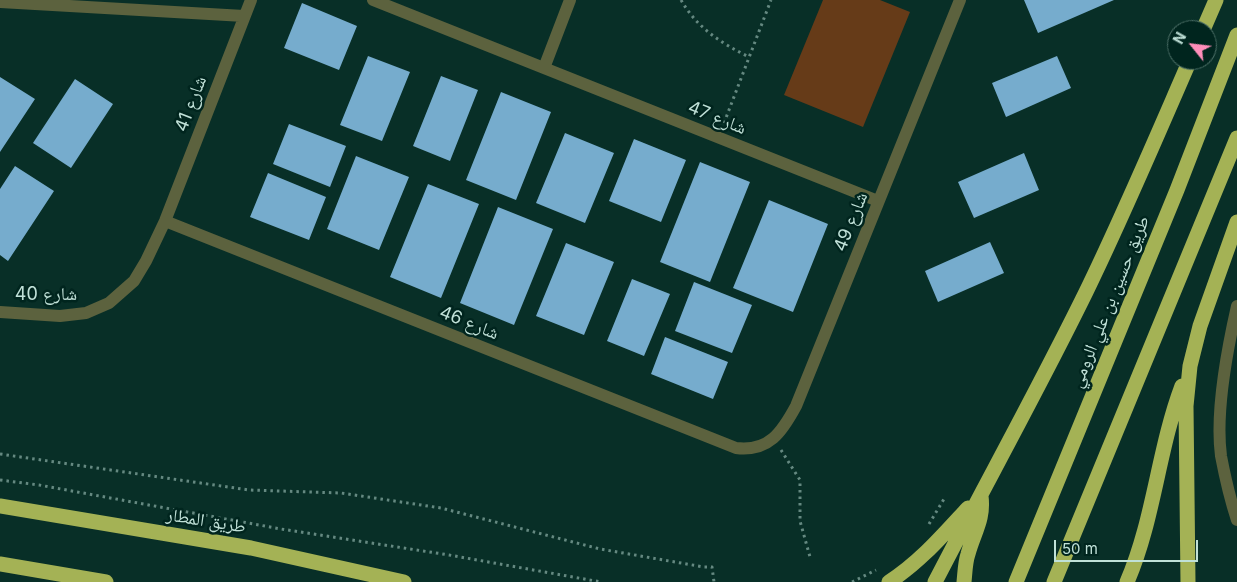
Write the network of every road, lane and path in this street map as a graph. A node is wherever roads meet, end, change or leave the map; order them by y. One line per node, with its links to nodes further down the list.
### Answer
1 (251, 0): 9 (street, شارع 41)
2 (372, 0): 13 (street, شارع 47)
3 (570, 0): 13 (street)
4 (681, 0): 12 (path)
5 (771, 0): 12 (path)
6 (960, 0): 17 (street, شارع 49)
7 (1216, 0): 10 (highway)
8 (0, 2): 9 (street)
9 (244, 16): 18 (street, شارع 41)
10 (1207, 20)
11 (1237, 35): 43 (highway, طريق حسين بن علي الرومي)
12 (749, 57): 15 (path)
13 (544, 68): 15 (street, شارع 47)
14 (1186, 70): 27 (highway)
15 (719, 138): 17 (street, شارع 47)
16 (1237, 138): 44 (highway)
17 (878, 201): 23 (street, شارع 49)
18 (166, 221): 21 (street, شارع 40); 24 (street, شارع 46)
19 (1237, 222): 22 (highway)
20 (1237, 306): 30 (street)
21 (0, 312)
22 (1190, 366): 45 (highway); 46 (highway)
23 (774, 438): 24 (street, شارع 49); 32 (path)
24 (761, 447)
25 (0, 454): 38 (path)
26 (0, 480): 37 (path)
27 (981, 494): 40 (highway); 41 (highway); 42 (highway)
28 (944, 499): 31 (path)
29 (0, 506): 36 (highway, طريق المطار)
30 (1237, 520)
31 (924, 532)
32 (810, 557)
33 (0, 564): 35 (highway)
34 (878, 570): 39 (path)
35 (106, 582)
36 (404, 582)
37 (601, 582)
38 (714, 582)
39 (852, 582)
40 (889, 582)
41 (936, 582)
42 (964, 582)
43 (1016, 582)
44 (1054, 582)
45 (1127, 582)
46 (1188, 582)

